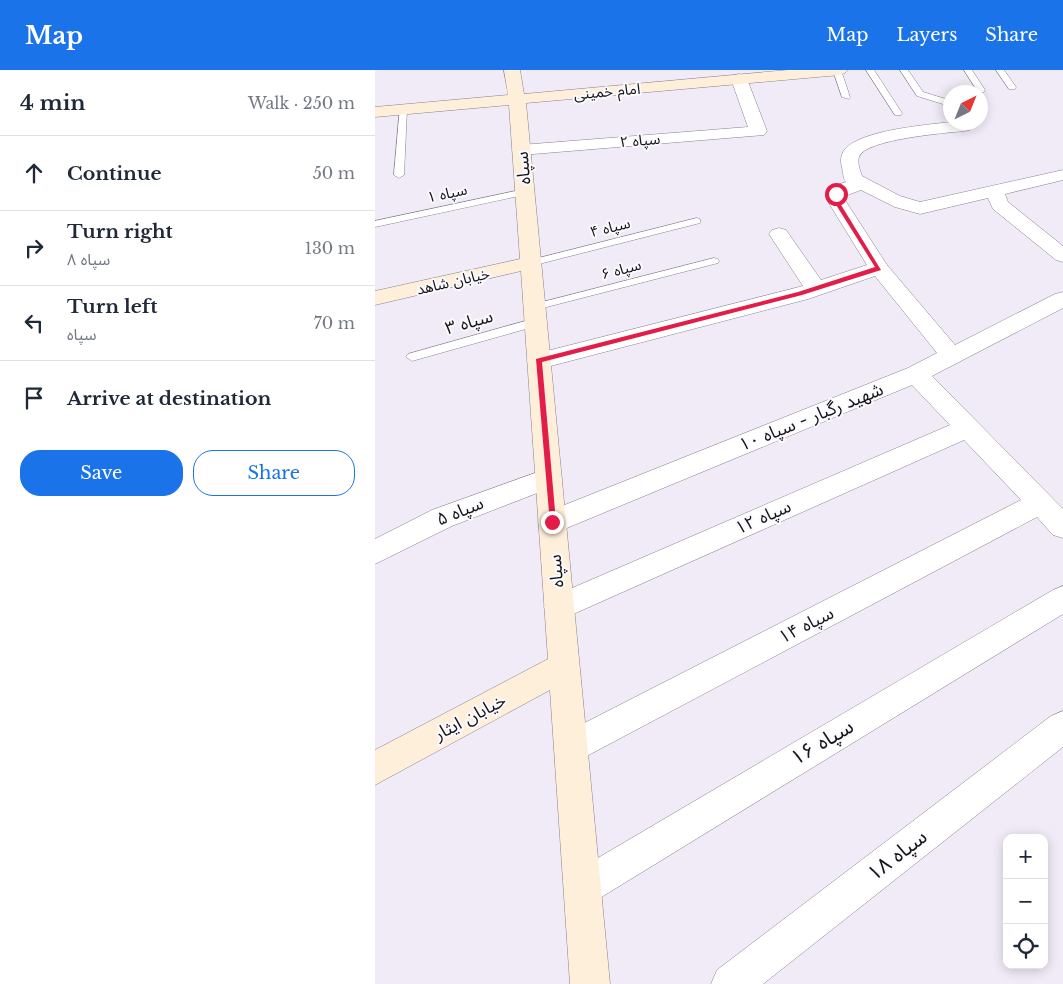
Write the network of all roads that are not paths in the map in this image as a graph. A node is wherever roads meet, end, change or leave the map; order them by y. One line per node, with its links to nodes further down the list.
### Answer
1 (838, 70): 7 (main road, امام خمینی); 11 (lane)
2 (870, 70): 16 (lane)
3 (904, 70): 12 (lane)
4 (968, 70): 8 (lane)
5 (1000, 70): 9 (lane)
6 (508, 79): 10 (main road, امام خمینی); 10 (main road); 13 (main road, امام خمینی); 13 (main road); 18 (main road, سپاه)
7 (739, 79): 10 (main road, امام خمینی); 18 (street, سپاه ۲)
8 (978, 85)
9 (1012, 87)
10 (562, 95): 18 (main road)
11 (846, 97)
12 (943, 101)
13 (449, 105): 14 (main road, امام خمینی)
14 (403, 109): 15 (main road, امام خمینی); 20 (lane)
15 (375, 112)
16 (898, 113)
17 (943, 127): 21 (street)
18 (521, 140): 23 (main road, سپاه)
19 (1063, 175): 22 (street)
20 (399, 176)
21 (864, 183): 22 (street); 30 (street)
22 (994, 191): 27 (street)
23 (525, 192): 25 (lane, سپاه ۱); 29 (main road, سپاه)
24 (697, 221): 29 (lane, سپاه ۴)
25 (375, 224)
26 (779, 234): 31 (street)
27 (1063, 256)
28 (714, 261): 34 (lane, سپاه ۶)
29 (531, 263): 32 (main road, خیابان شاهد); 34 (main road, سپاه)
30 (879, 268): 31 (street); 35 (street)
31 (815, 288): 37 (street)
32 (375, 298)
33 (1063, 299): 35 (street, شهید رگبار - سپاه ۱۰)
34 (535, 315): 36 (lane, سپاه ۳); 37 (main road, سپاه)
35 (952, 356): 38 (street, شهید رگبار - سپاه ۱۰)
36 (412, 357)
37 (539, 361): 40 (main road, سپاه)
38 (917, 374): 39 (street); 42 (street, شهید رگبار - سپاه ۱۰)
39 (967, 428): 41 (street); 46 (street, سپاه ۱۲)
40 (549, 478): 42 (main road, سپاه); 44 (street, سپاه ۵)
41 (1040, 503): 43 (street); 49 (street, سپاه ۱۴)
42 (552, 522): 46 (main road, سپاه)
43 (1063, 527)
44 (375, 552)
45 (1063, 599): 51 (street, سپاه ۱۶)
46 (559, 607): 47 (main road, سپاه)
47 (564, 666): 49 (main road, سپاه); 50 (main road, خیابان ایثار)
48 (1063, 727): 53 (street, سپاه ۱۸)
49 (571, 747): 51 (main road, سپاه)
50 (375, 768)
51 (582, 888): 52 (main road, سپاه)
52 (590, 984)
53 (731, 984)

